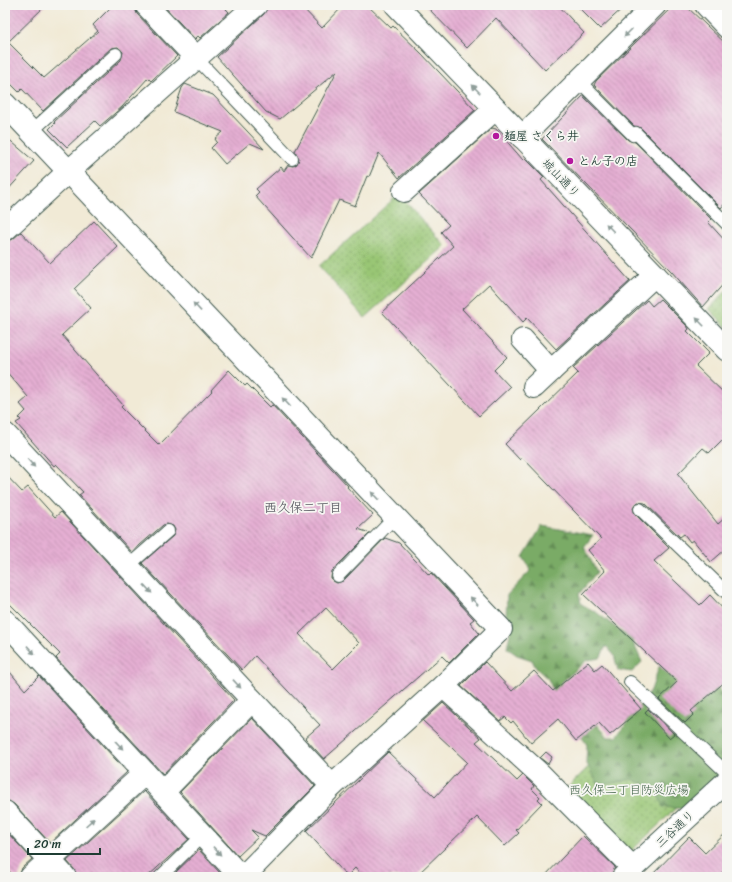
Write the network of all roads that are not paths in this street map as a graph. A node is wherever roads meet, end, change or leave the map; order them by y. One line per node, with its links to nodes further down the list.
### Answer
1 (146, 5): 8 (street)
2 (396, 5): 11 (street, 城山通り, one-way to 2)
3 (655, 5): 9 (street, one-way to 9)
4 (706, 5): 6 (street)
5 (242, 9): 8 (street)
6 (727, 27)
7 (116, 54): 12 (lane)
8 (196, 58): 14 (lane); 15 (street)
9 (580, 81): 13 (street); 17 (lane)
10 (5, 104): 12 (street)
11 (495, 109): 13 (street, 城山通り); 16 (street)
12 (31, 132): 15 (street)
13 (522, 137): 19 (street, 城山通り, one-way to 13)
14 (292, 158)
15 (69, 171): 18 (street); 26 (street, one-way to 15)
16 (404, 191)
17 (727, 224)
18 (5, 230)
19 (655, 275): 21 (street, 城山通り, one-way to 19); 22 (street)
20 (523, 340): 22 (street)
21 (727, 350)
22 (551, 371): 23 (street)
23 (534, 387)
24 (5, 434): 28 (street, one-way to 28)
25 (640, 509): 30 (lane)
26 (395, 517): 29 (lane); 33 (street, one-way to 26)
27 (168, 531): 28 (lane)
28 (127, 567): 34 (street, one-way to 34)
29 (338, 576)
30 (727, 593)
31 (5, 621): 35 (street, one-way to 35)
32 (630, 682): 36 (lane)
33 (443, 686): 38 (street); 43 (street)
34 (252, 700): 38 (street); 39 (street)
35 (145, 773): 39 (street); 42 (street, one-way to 35)
36 (727, 773)
37 (727, 781): 43 (street, 三谷通り)
38 (332, 786): 47 (street)
39 (163, 792): 41 (street)
40 (5, 812): 42 (street)
41 (202, 836): 46 (lane); 47 (street, one-way to 47)
42 (49, 860): 44 (street); 45 (street)
43 (628, 872)
44 (31, 877)
45 (65, 877)
46 (160, 877)
47 (242, 877)

